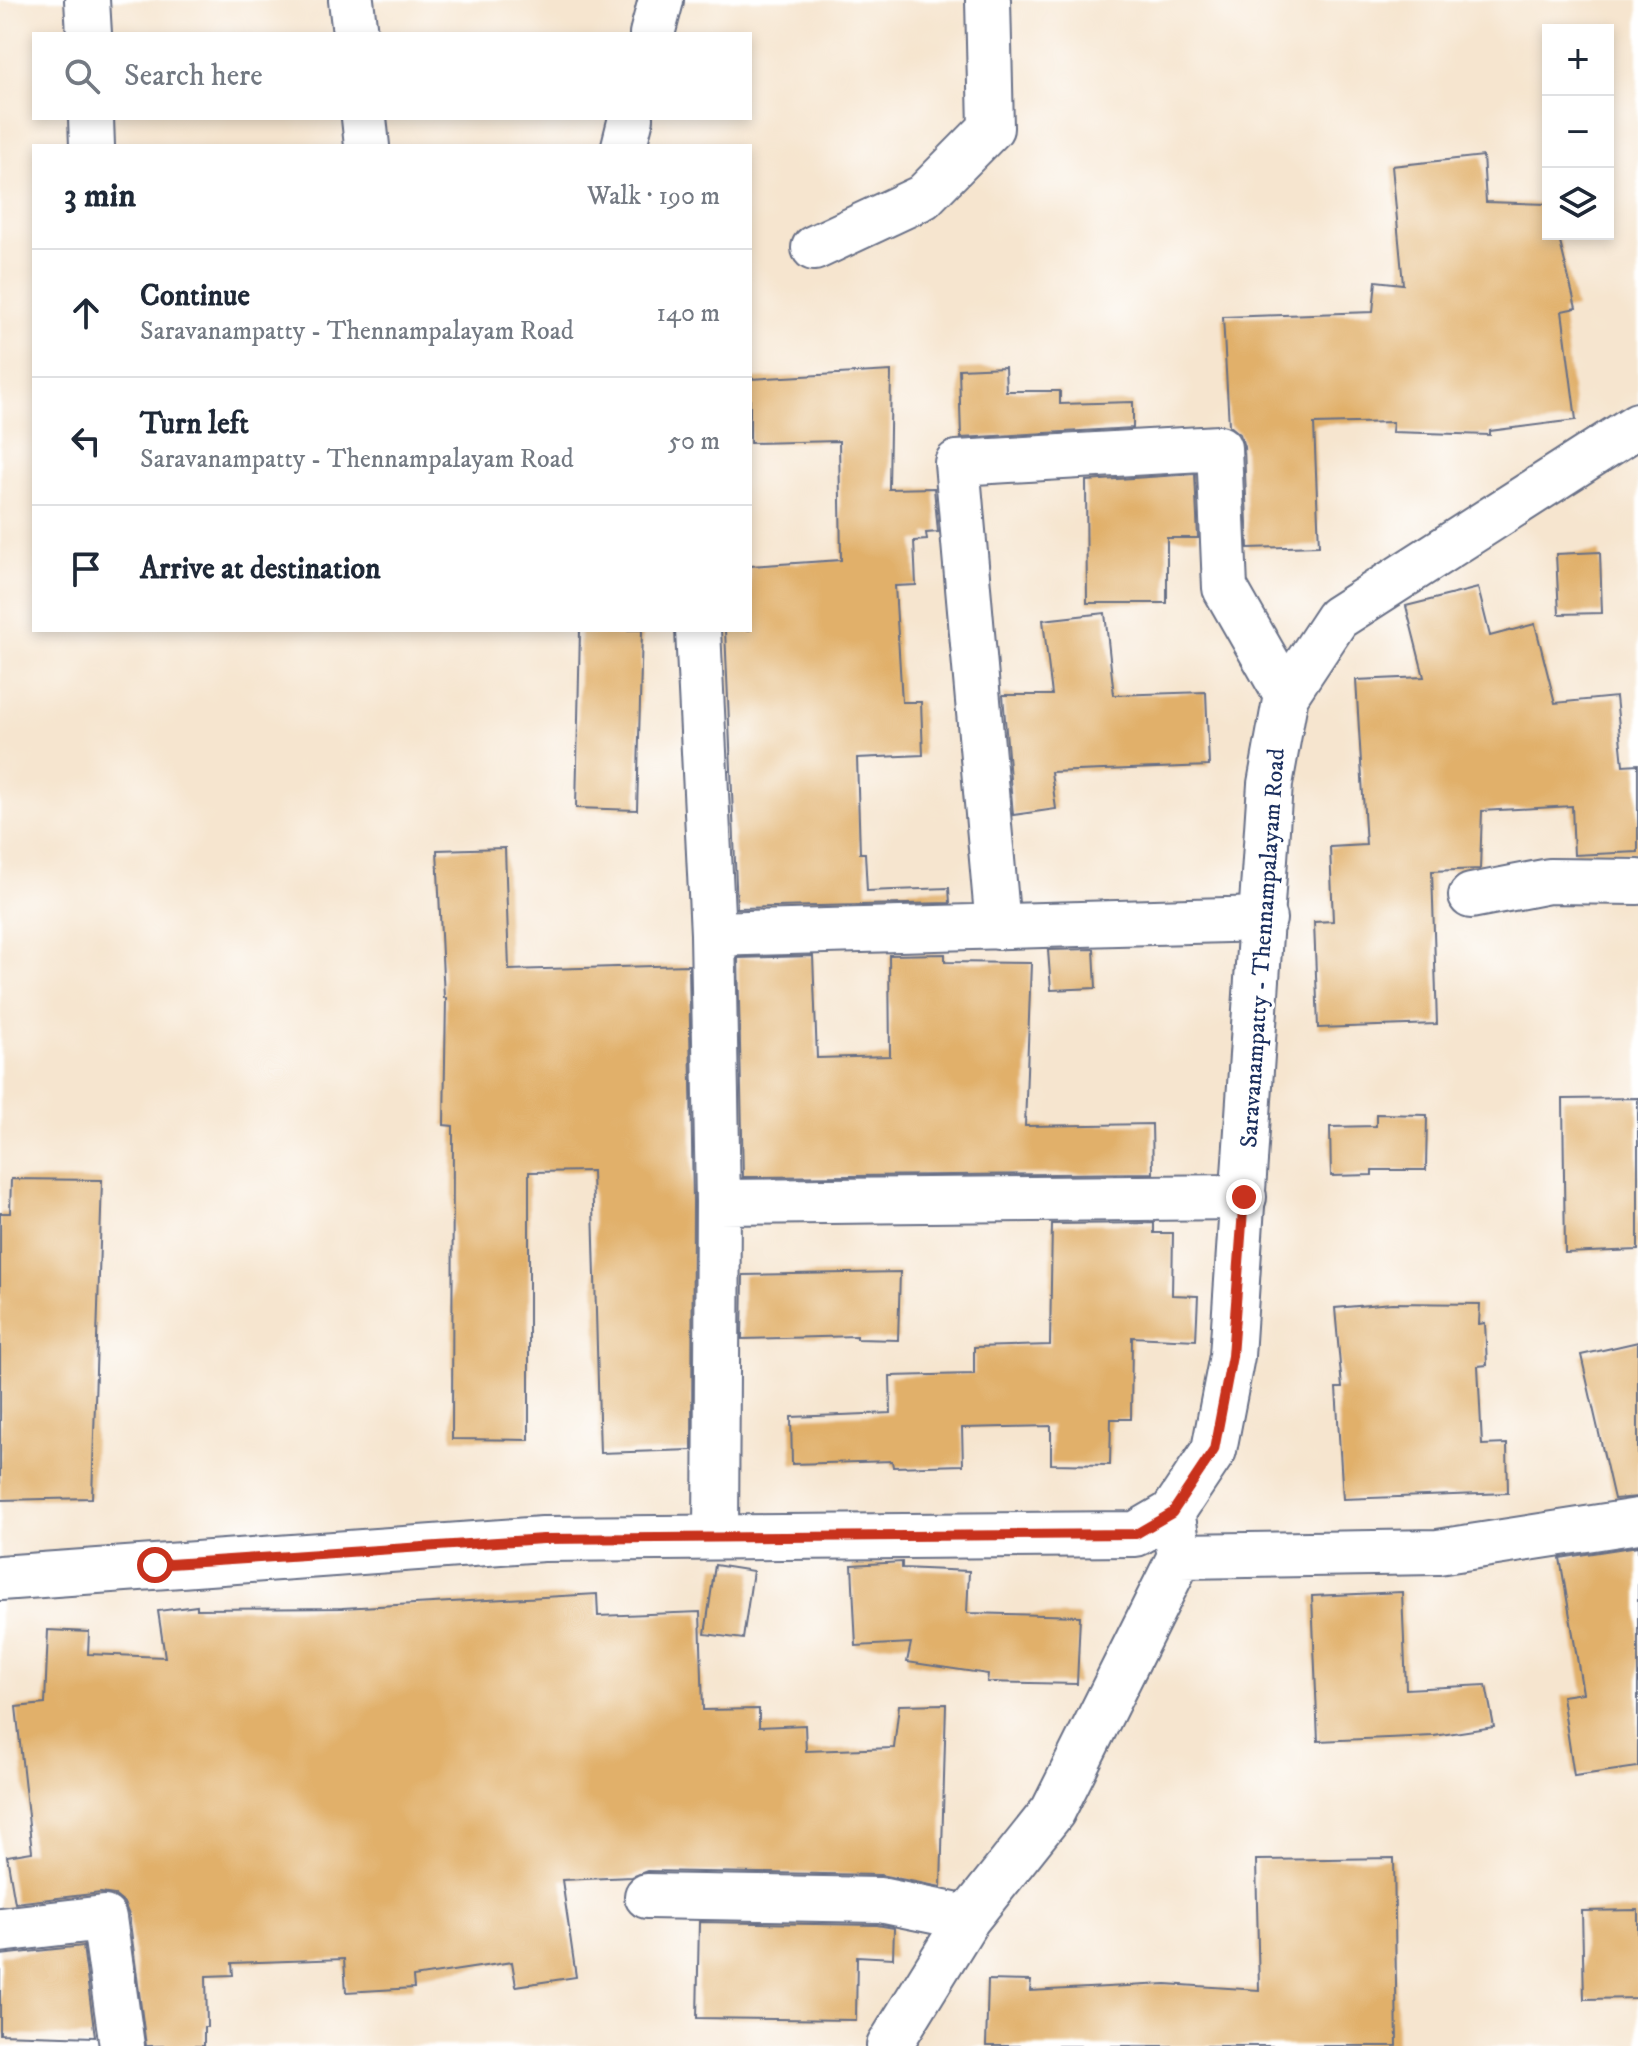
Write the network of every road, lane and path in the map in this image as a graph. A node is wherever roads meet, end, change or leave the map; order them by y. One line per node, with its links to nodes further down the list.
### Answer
1 (87, 0): 5 (street)
2 (351, 0): 6 (street)
3 (661, 0): 7 (street)
4 (988, 0): 14 (street)
5 (89, 32)
6 (355, 32)
7 (653, 32)
8 (91, 120): 11 (street)
9 (364, 120): 12 (street)
10 (630, 120): 13 (street)
11 (92, 144)
12 (367, 144)
13 (624, 144)
14 (814, 248)
15 (1638, 425): 17 (street, Saravanampatty - Thennampalayam Road)
16 (698, 632): 22 (street)
17 (1286, 695): 20 (street, Saravanampatty - Thennampalayam Road); 21 (street)
18 (1638, 882): 19 (street)
19 (1471, 896)
20 (1264, 919): 21 (street); 23 (street, Saravanampatty - Thennampalayam Road)
21 (998, 927): 22 (street)
22 (713, 934): 24 (street)
23 (1244, 1197): 24 (street); 25 (street, Saravanampatty - Thennampalayam Road)
24 (718, 1202): 27 (street)
25 (1172, 1513): 27 (street, Saravanampatty - Thennampalayam Road); 28 (street)
26 (1638, 1521): 28 (street)
27 (716, 1537): 29 (street, Saravanampatty - Thennampalayam Road)
28 (1180, 1556): 31 (street)
29 (0, 1578)
30 (647, 1896): 31 (street)
31 (968, 1918): 34 (street)
32 (0, 1930): 33 (street)
33 (122, 2046)
34 (889, 2046)

